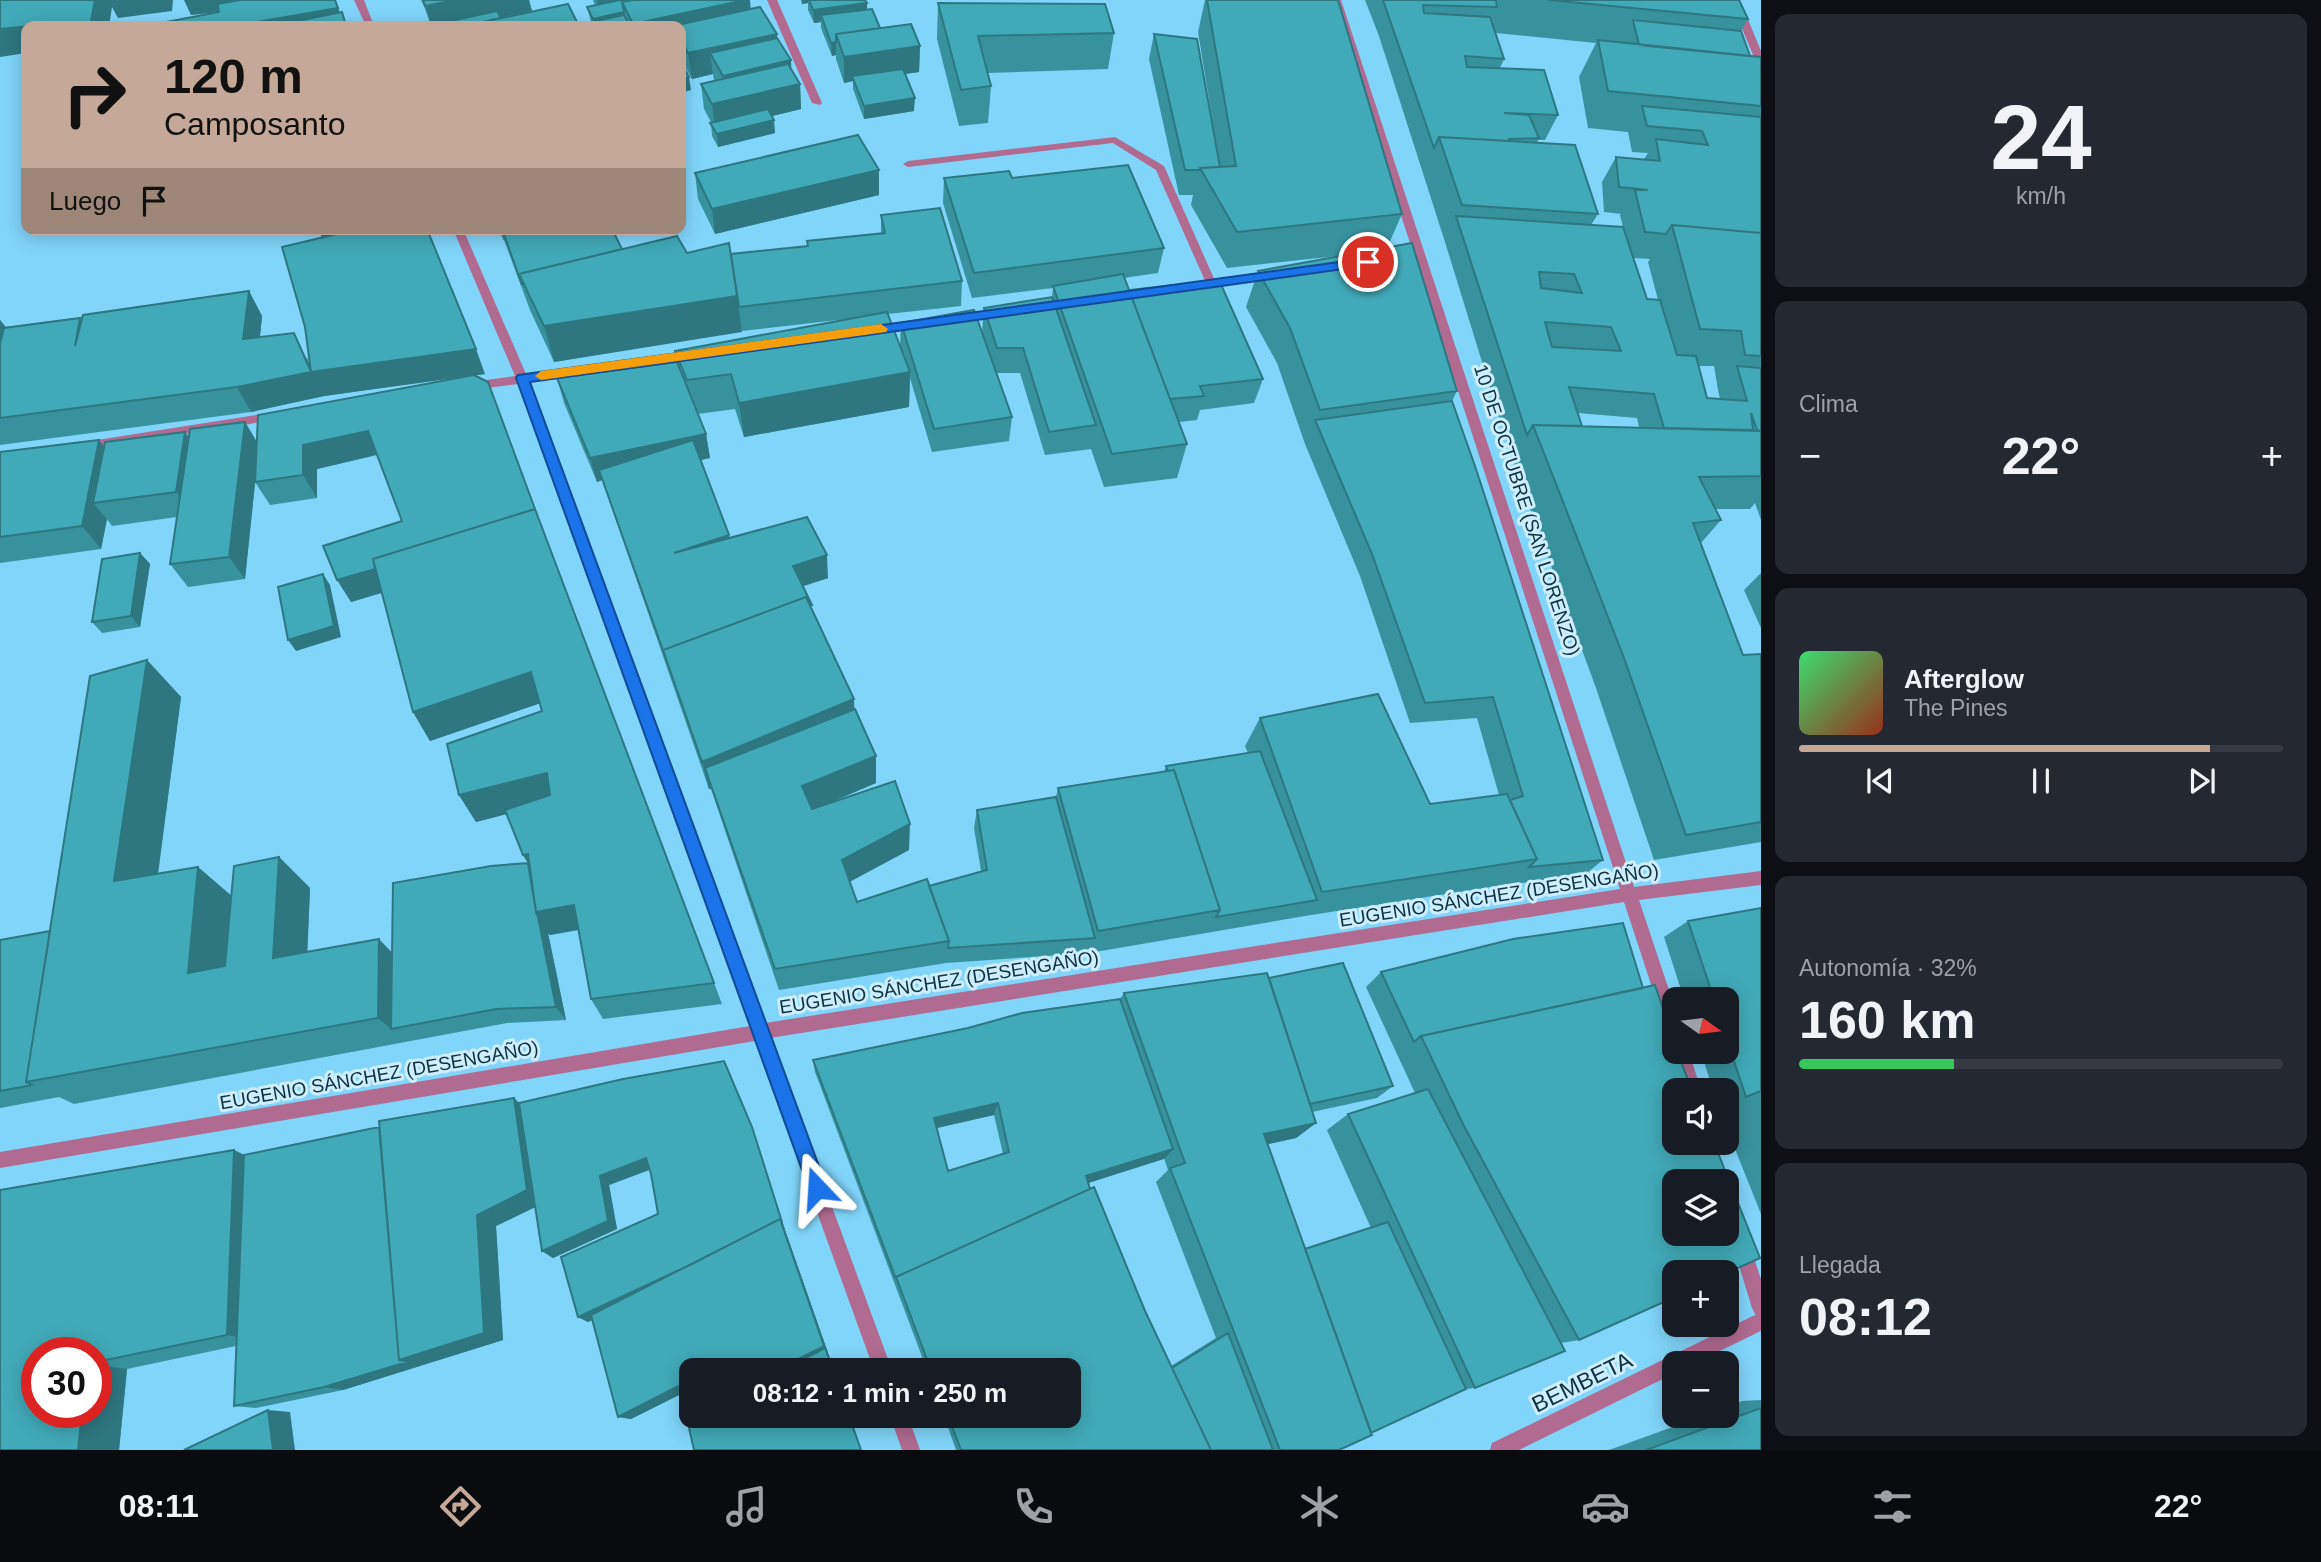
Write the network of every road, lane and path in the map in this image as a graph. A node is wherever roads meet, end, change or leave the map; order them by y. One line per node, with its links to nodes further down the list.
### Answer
1 (359, 0): 5 (street)
2 (772, 0): 7 (street)
3 (1336, 0): 23 (street, 10 DE OCTUBRE (SAN LORENZO))
4 (1735, 0): 6 (street)
5 (368, 21)
6 (1761, 62)
7 (817, 103)
8 (908, 164): 11 (street)
9 (461, 235): 18 (street)
10 (1290, 272): 11 (street)
11 (1211, 283): 12 (street)
12 (1184, 287)
13 (1018, 310): 14 (street)
14 (949, 319)
15 (936, 321): 16 (street)
16 (867, 331)
17 (701, 354): 18 (street)
18 (522, 378): 19 (street); 25 (street)
19 (454, 389)
20 (289, 414): 21 (street)
21 (69, 448)
22 (1761, 878): 23 (street, EUGENIO SÁNCHEZ (DESENGAÑO))
23 (1631, 894): 24 (street, 10 DE OCTUBRE (SAN LORENZO)); 25 (street, EUGENIO SÁNCHEZ (DESENGAÑO))
24 (1662, 992)
25 (761, 1032): 26 (street, EUGENIO SÁNCHEZ (DESENGAÑO)); 30 (street)
26 (0, 1160)
27 (1739, 1237): 28 (street)
28 (1761, 1308)
29 (1761, 1321): 33 (street, BEMBETA)
30 (879, 1358)
31 (903, 1428): 32 (street)
32 (911, 1450)
33 (1499, 1450)

